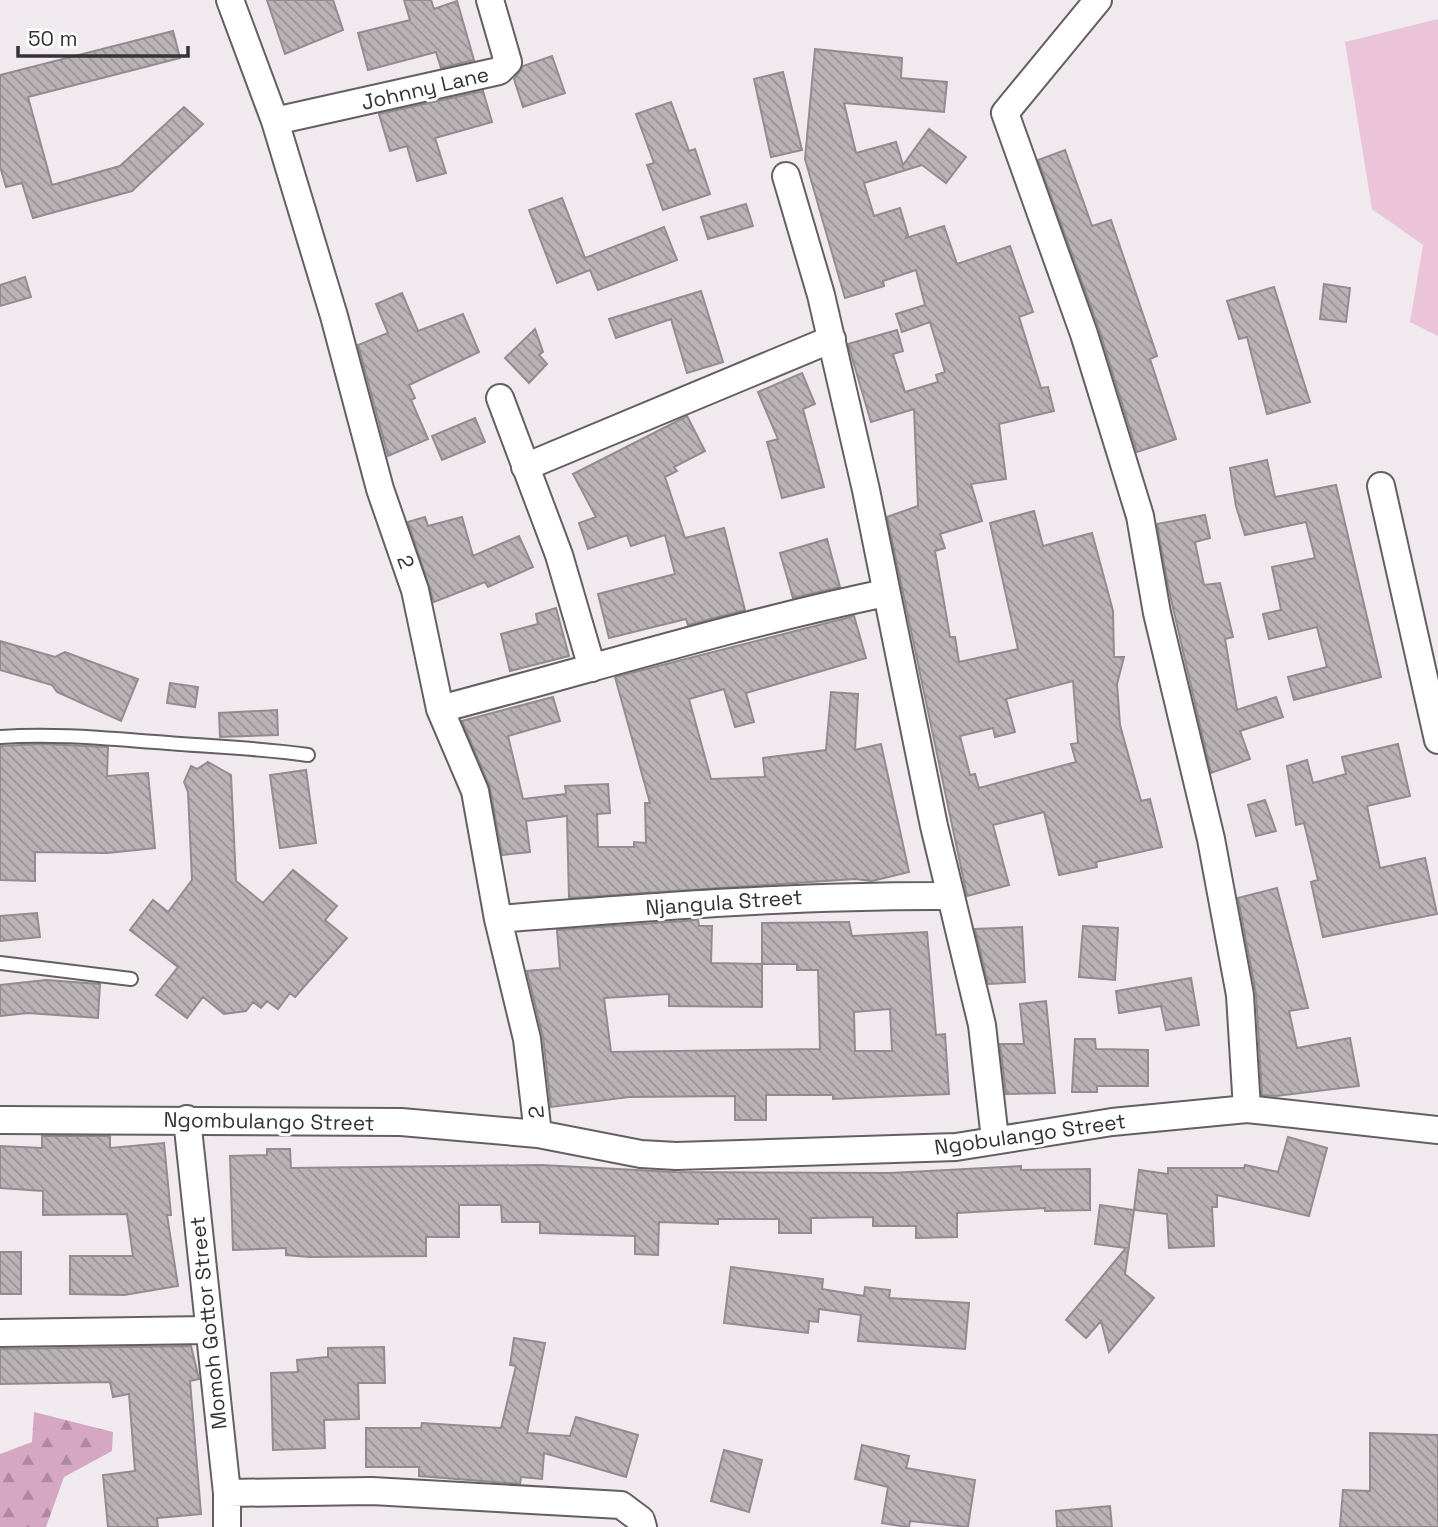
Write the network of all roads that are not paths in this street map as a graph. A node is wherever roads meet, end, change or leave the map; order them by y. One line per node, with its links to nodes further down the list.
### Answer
1 (230, 0): 4 (street, 2)
2 (489, 0): 4 (street, Johnny Lane)
3 (1098, 0): 20 (street)
4 (275, 121): 12 (street, 2)
5 (786, 176): 6 (street)
6 (832, 339): 8 (street); 10 (street)
7 (500, 398): 8 (street)
8 (525, 467): 11 (street)
9 (1381, 486): 14 (street)
10 (885, 593): 11 (street); 16 (street)
11 (592, 668): 12 (street)
12 (440, 709): 17 (street, 2)
13 (0, 737): 15 (lane)
14 (1438, 740)
15 (308, 755)
16 (951, 896): 17 (street, Njangula Street); 25 (street)
17 (498, 919): 24 (street, 2)
18 (0, 963): 19 (lane)
19 (131, 979)
20 (1247, 1109): 23 (street, Ngobulango Street); 25 (street, Ngobulango Street)
21 (187, 1119): 22 (street, Ngombulango Street); 24 (street, Ngombulango Street); 26 (street, Momoh Gottor Street)
22 (0, 1120)
23 (1438, 1130)
24 (538, 1134): 25 (street, Ngobulango Street)
25 (995, 1139)
26 (208, 1330): 27 (street); 28 (street, Momoh Gottor Street)
27 (0, 1333)
28 (227, 1493): 29 (street, Momoh Gottor Street); 30 (street)
29 (227, 1527)
30 (643, 1527)

